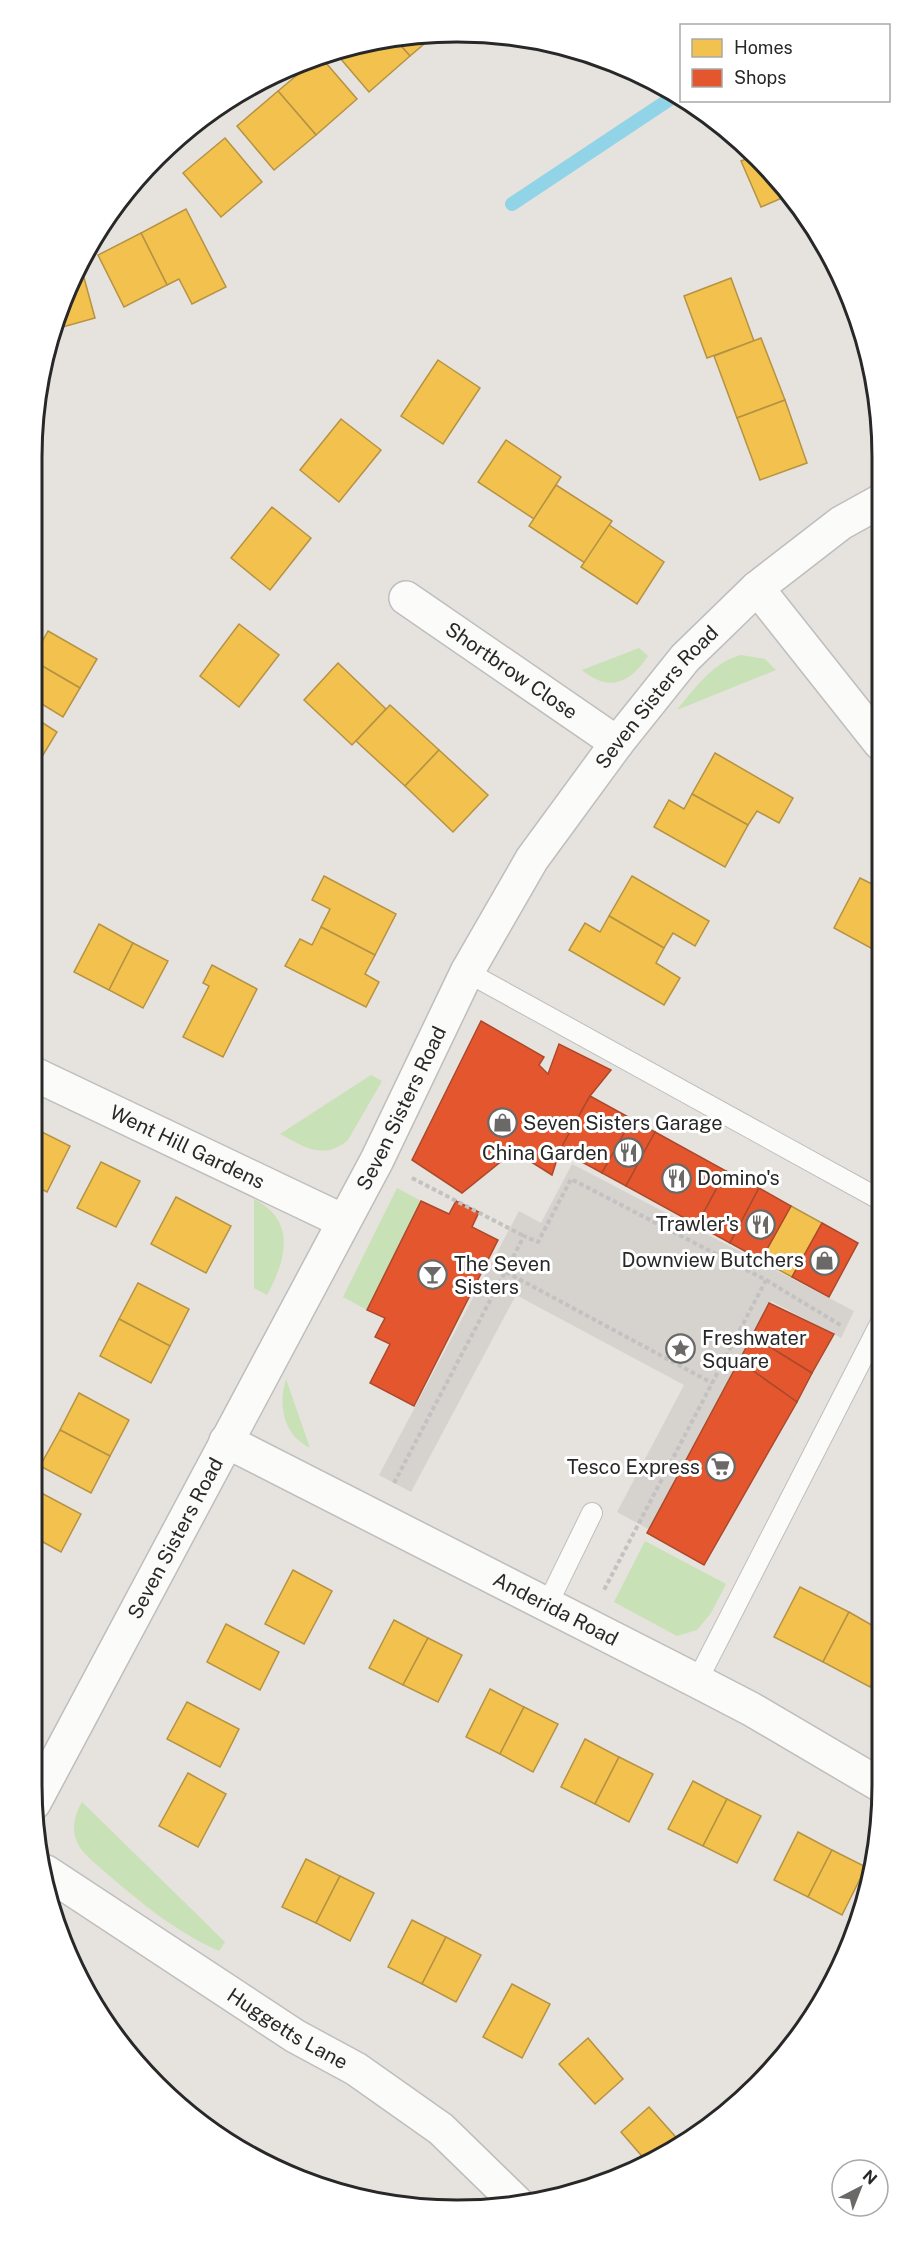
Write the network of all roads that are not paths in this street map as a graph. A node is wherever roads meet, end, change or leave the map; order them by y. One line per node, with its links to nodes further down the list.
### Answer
1 (872, 506): 2 (street, Seven Sisters Road)
2 (757, 588): 4 (street); 5 (street, Seven Sisters Road)
3 (406, 598): 5 (street, Shortbrow Close)
4 (872, 733)
5 (617, 743): 6 (street, Seven Sisters Road)
6 (467, 972): 8 (lane); 9 (street, Seven Sisters Road)
7 (42, 1078): 9 (street, Went Hill Gardens)
8 (872, 1195)
9 (343, 1221): 11 (street, Seven Sisters Road)
10 (872, 1341): 14 (lane)
11 (226, 1441): 13 (street, Anderida Road); 16 (street, Seven Sisters Road)
12 (592, 1513): 13 (lane)
13 (547, 1605): 14 (street, Anderida Road)
14 (697, 1681): 15 (street, Anderida Road)
15 (872, 1780)
16 (42, 1788)
17 (52, 1876): 18 (street, Huggetts Lane)
18 (510, 2196)

